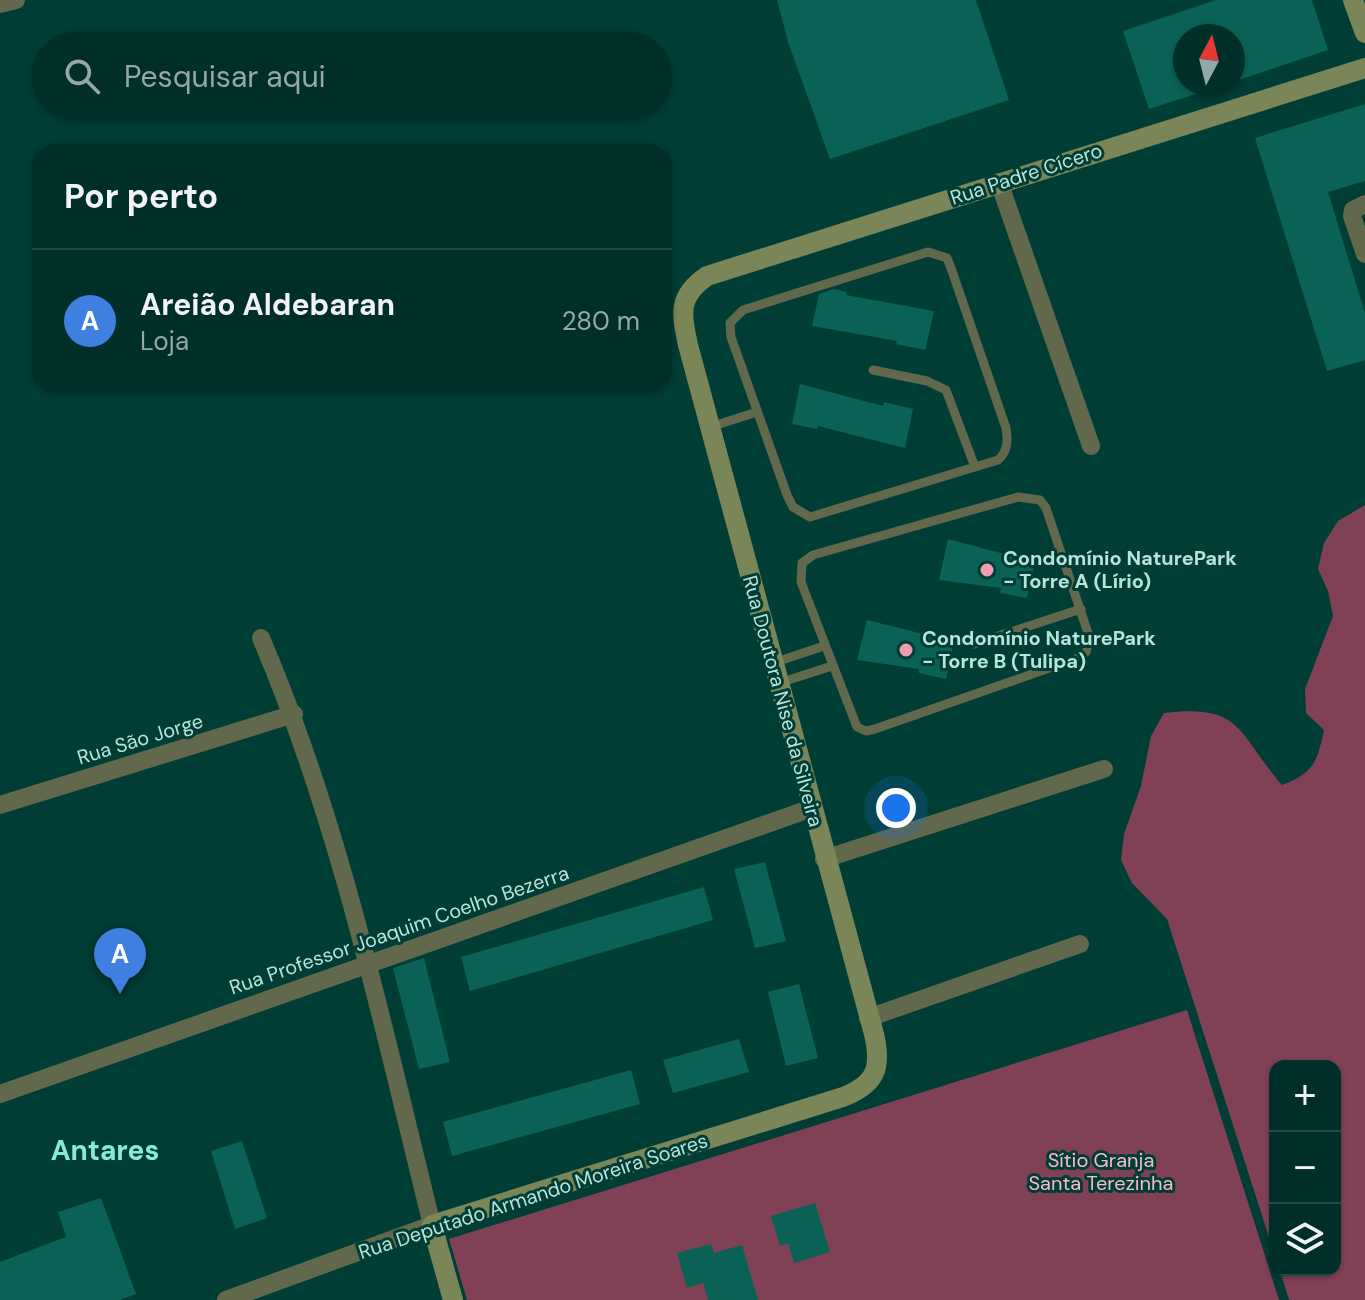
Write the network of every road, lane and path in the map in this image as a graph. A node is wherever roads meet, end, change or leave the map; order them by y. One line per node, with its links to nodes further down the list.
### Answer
1 (16, 0): 3 (street)
2 (1353, 0): 4 (street)
3 (0, 4)
4 (1365, 33)
5 (1365, 68): 6 (street, Rua Padre Cícero)
6 (999, 182): 9 (street, Rua Padre Cícero); 13 (street)
7 (1365, 204): 8 (street)
8 (1365, 254)
9 (690, 288): 12 (street, Rua Doutora Nise da Silveira)
10 (873, 370): 14 (lane)
11 (757, 412): 12 (lane); 14 (lane); 14 (lane)
12 (710, 427): 20 (street, Rua Doutora Nise da Silveira)
13 (1091, 446)
14 (975, 467)
15 (1081, 609): 17 (lane); 18 (lane); 19 (lane)
16 (261, 638): 21 (street)
17 (974, 644)
18 (824, 646): 19 (lane); 20 (lane)
19 (832, 666): 20 (lane)
20 (776, 673): 24 (street, Rua Doutora Nise da Silveira)
21 (294, 714): 23 (street, Rua São Jorge); 27 (street)
22 (1104, 769): 25 (street)
23 (0, 805)
24 (812, 808): 25 (street, Rua Doutora Nise da Silveira); 27 (street, Rua Professor Joaquim Coelho Bezerra)
25 (824, 859): 28 (street, Rua Doutora Nise da Silveira)
26 (1080, 944): 28 (street)
27 (367, 964): 29 (street, Rua Professor Joaquim Coelho Bezerra); 31 (street)
28 (868, 1018): 30 (street, Rua Doutora Nise da Silveira)
29 (0, 1094)
30 (843, 1097): 31 (street, Rua Deputado Armando Moreira Soares)
31 (432, 1225): 32 (street, Rua Deputado Armando Moreira Soares); 33 (street)
32 (226, 1300)
33 (453, 1300)

